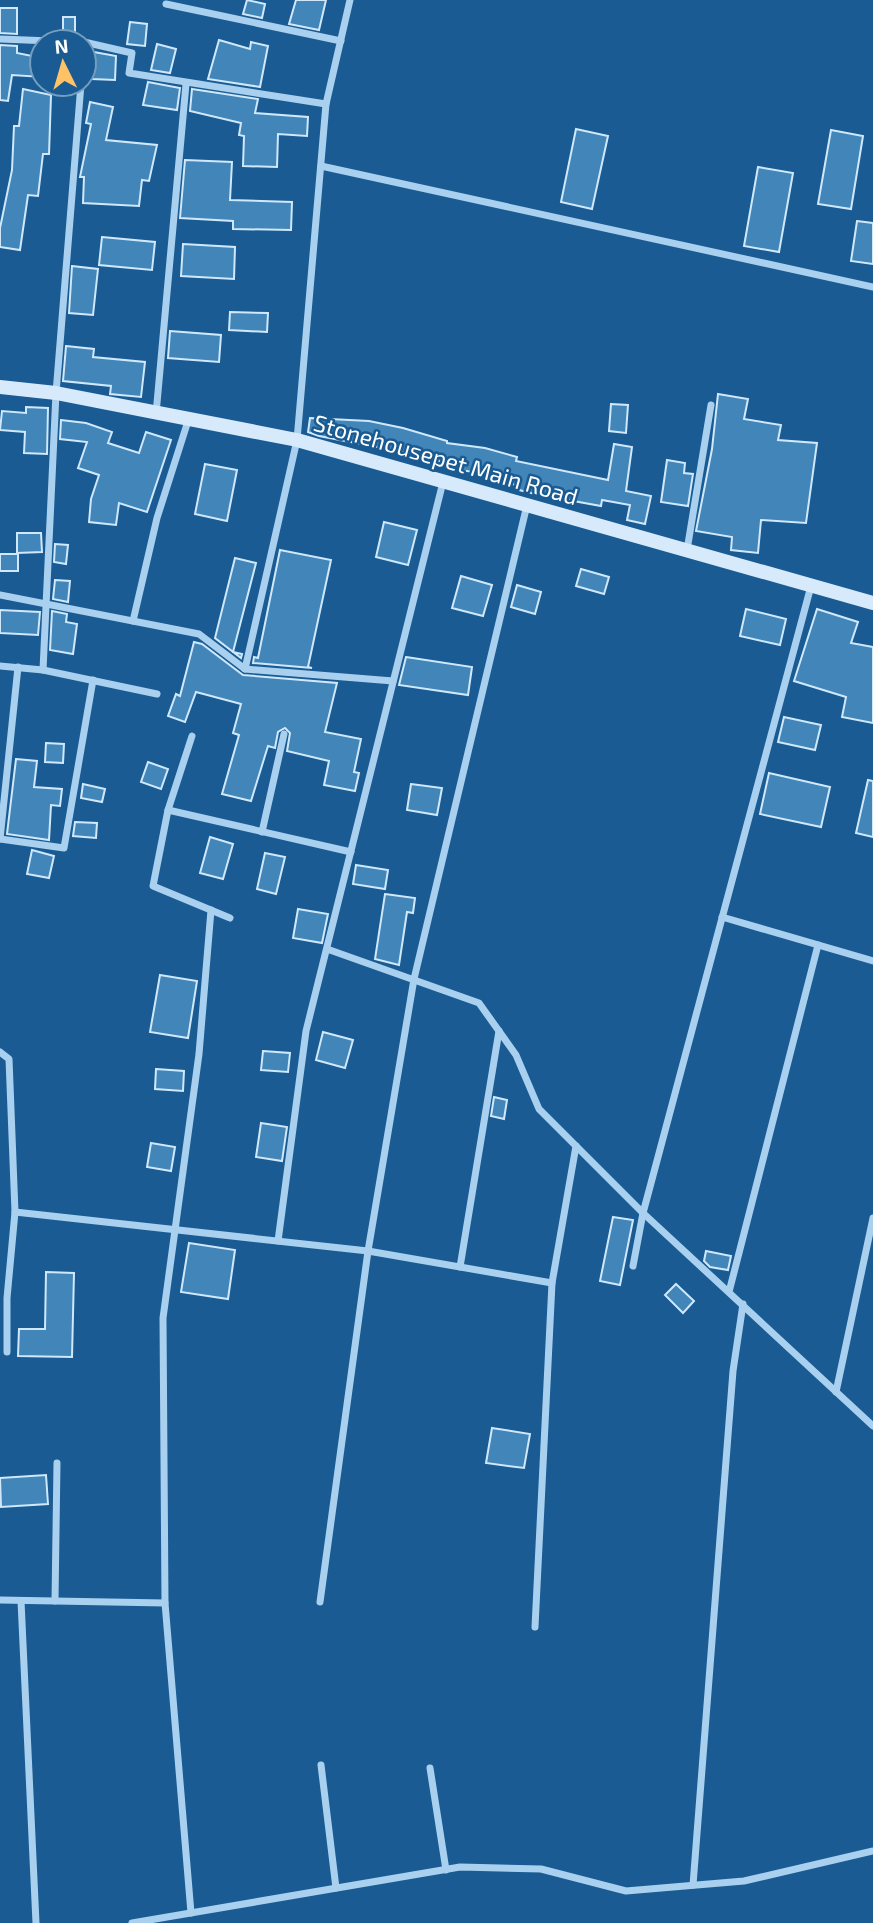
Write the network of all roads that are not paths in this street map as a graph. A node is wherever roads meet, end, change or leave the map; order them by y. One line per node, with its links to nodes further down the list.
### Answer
1 (350, 0): 5 (street)
2 (166, 4): 5 (street)
3 (0, 39): 4 (street)
4 (28, 40)
5 (341, 41): 9 (street)
6 (98, 45): 7 (street)
7 (186, 85): 9 (street); 15 (street)
8 (80, 98): 13 (street)
9 (326, 104): 10 (street)
10 (321, 166): 11 (street); 17 (street)
11 (873, 287)
12 (0, 387): 13 (main road, Stonehousepet Main Road)
13 (56, 393): 15 (main road, Stonehousepet Main Road); 23 (street)
14 (711, 405): 20 (street)
15 (156, 414): 16 (main road, Stonehousepet Main Road)
16 (188, 421): 17 (main road, Stonehousepet Main Road); 25 (street)
17 (297, 440): 18 (main road, Stonehousepet Main Road); 28 (street)
18 (443, 482): 19 (main road, Stonehousepet Main Road); 31 (street)
19 (527, 505): 20 (main road, Stonehousepet Main Road); 45 (street)
20 (687, 550): 21 (main road, Stonehousepet Main Road)
21 (811, 586): 24 (main road, Stonehousepet Main Road); 40 (street)
22 (0, 595): 23 (street)
23 (46, 603): 25 (street); 29 (street)
24 (873, 603)
25 (133, 621): 28 (street)
26 (0, 666): 27 (street)
27 (18, 667): 29 (street); 37 (street)
28 (244, 669): 31 (street)
29 (43, 670): 30 (street)
30 (93, 680): 32 (street); 37 (street)
31 (393, 681): 38 (street)
32 (157, 694)
33 (284, 734): 36 (street)
34 (192, 736): 35 (street)
35 (168, 810): 36 (street); 39 (street)
36 (262, 832): 38 (street)
37 (0, 839)
38 (351, 852): 43 (street)
39 (211, 910): 41 (street); 52 (street)
40 (722, 917): 42 (street); 50 (street)
41 (230, 918)
42 (818, 945): 44 (street); 58 (street)
43 (327, 949): 45 (street); 53 (street)
44 (873, 961)
45 (414, 979): 46 (street); 54 (street)
46 (499, 1031): 48 (street); 56 (street)
47 (0, 1052): 49 (street)
48 (576, 1146): 50 (street); 57 (street)
49 (15, 1212): 52 (street); 59 (street)
50 (643, 1213): 55 (street); 58 (street)
51 (873, 1218): 62 (street)
52 (175, 1230): 53 (street); 69 (street)
53 (278, 1241): 54 (street)
54 (368, 1251): 56 (street); 68 (street)
55 (634, 1266)
56 (460, 1267): 57 (street)
57 (552, 1283): 70 (street)
58 (729, 1292): 60 (street)
59 (4, 1298): 61 (street)
60 (743, 1304): 62 (street); 75 (street)
61 (7, 1352)
62 (836, 1392): 63 (street)
63 (873, 1426)
64 (57, 1463): 67 (street)
65 (0, 1601): 66 (street)
66 (21, 1601): 67 (street); 78 (street)
67 (55, 1601): 69 (street)
68 (320, 1602)
69 (165, 1603): 77 (street)
70 (534, 1627)
71 (320, 1765): 76 (street)
72 (430, 1768): 74 (street)
73 (873, 1851): 75 (street)
74 (446, 1870): 75 (street); 76 (street)
75 (693, 1885)
76 (336, 1888): 77 (street)
77 (191, 1913): 79 (street)
78 (36, 1923)
79 (132, 1923)

